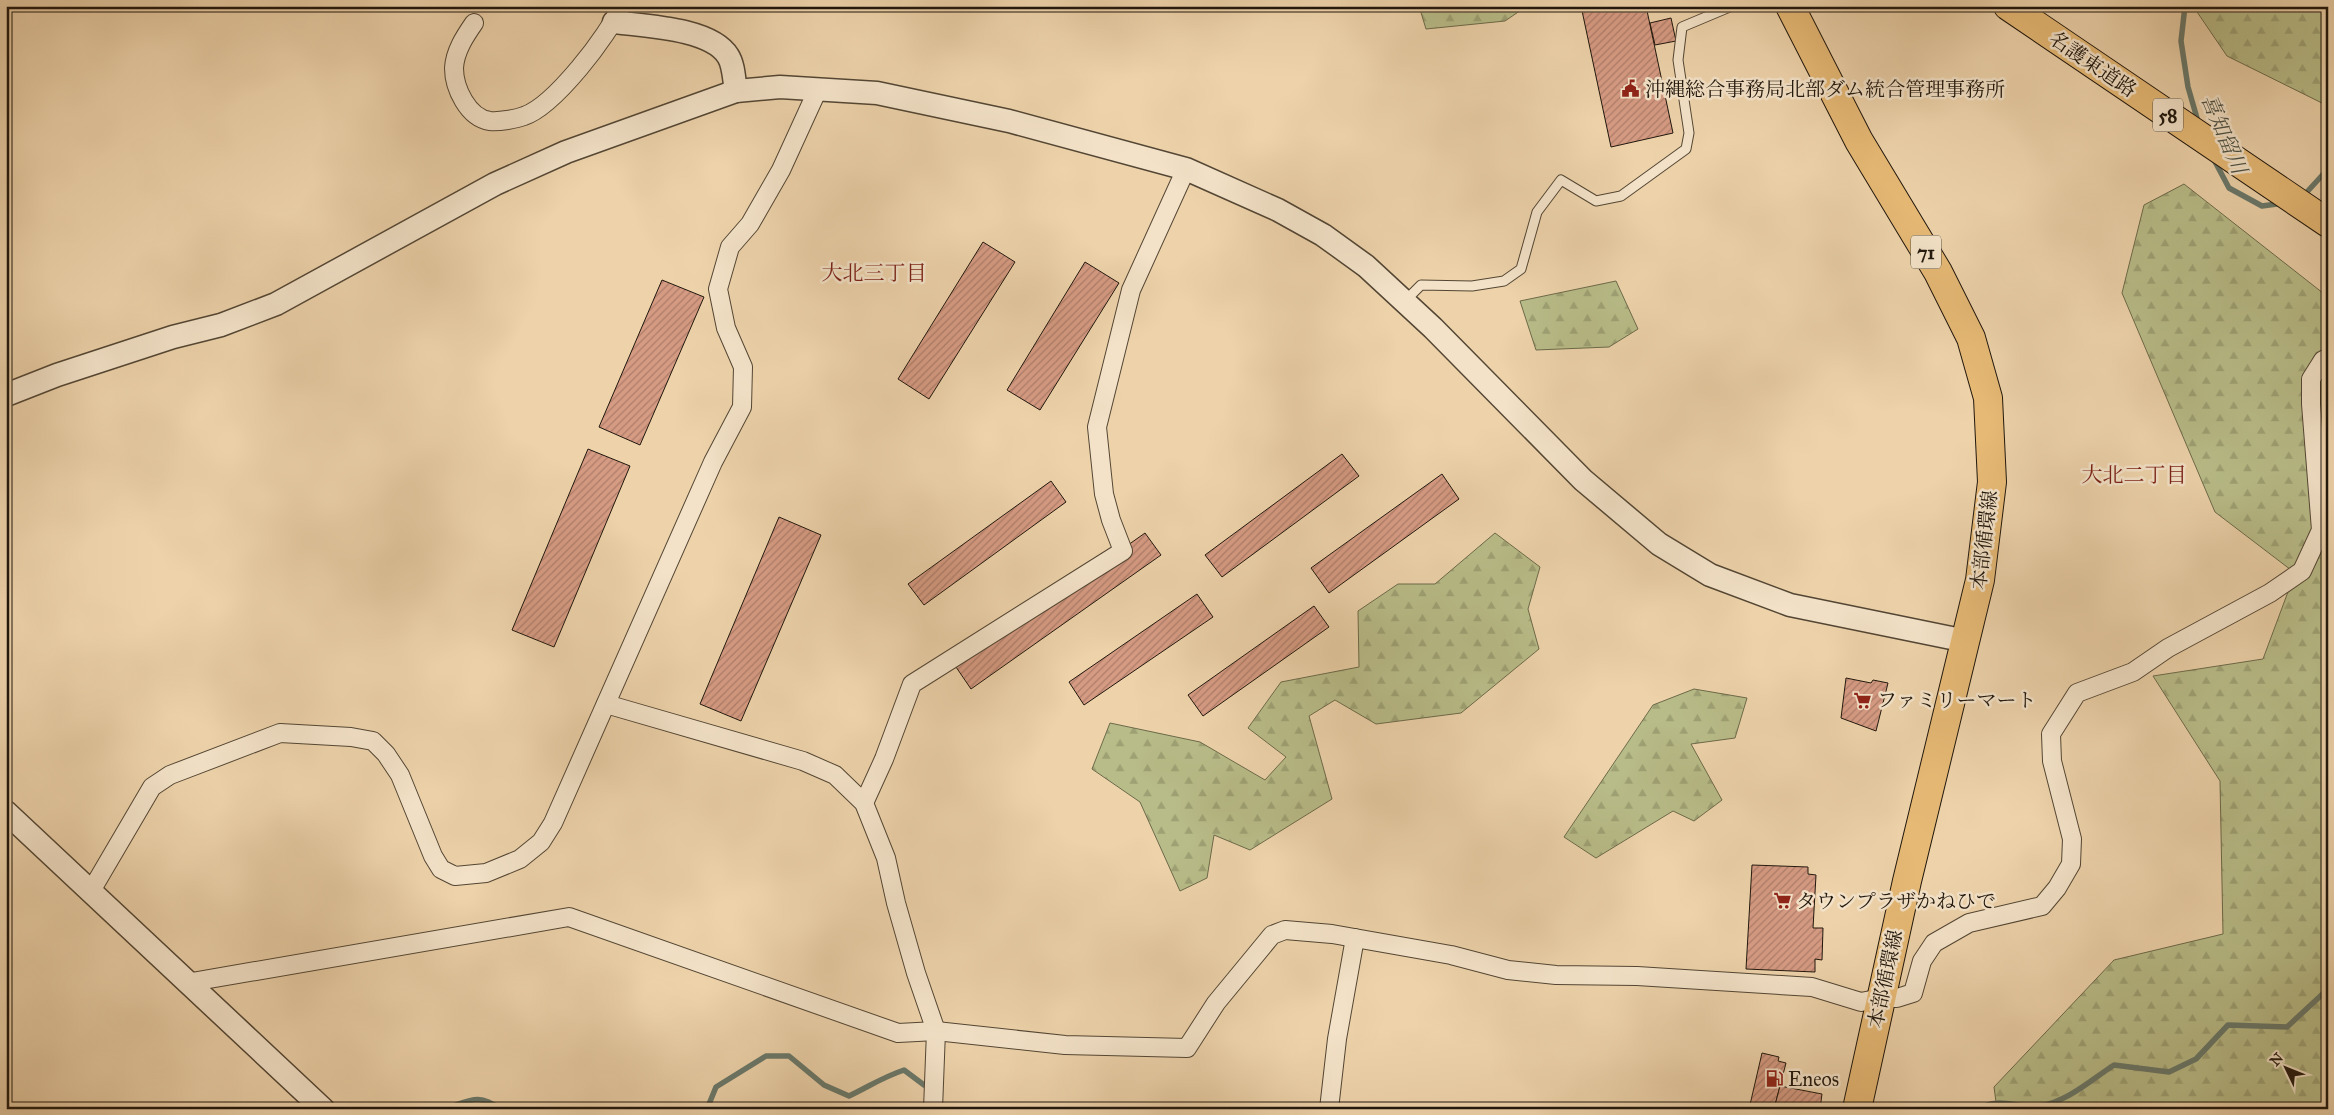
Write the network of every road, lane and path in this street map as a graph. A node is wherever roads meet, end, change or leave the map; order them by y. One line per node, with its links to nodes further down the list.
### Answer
1 (1732, 6): 10 (lane)
2 (1790, 6): 13 (main road, 本部循環線 / 71)
3 (2008, 6): 9 (main road, 名護東道路 / 58)
4 (618, 14): 5 (street); 7 (street)
5 (474, 23)
6 (818, 89): 7 (street); 8 (street); 14 (street)
7 (736, 91): 12 (street)
8 (1186, 169): 10 (street); 15 (street)
9 (2328, 222)
10 (1405, 301): 13 (street)
11 (2328, 358): 20 (street)
12 (6, 395)
13 (1966, 641): 20 (main road, 本部循環線 / 71)
14 (606, 704): 15 (street); 17 (street)
15 (864, 803): 21 (street)
16 (6, 812): 17 (street)
17 (91, 891): 19 (street)
18 (1355, 938): 20 (street); 21 (street); 24 (street)
19 (186, 983): 21 (street); 22 (street)
20 (1881, 998): 25 (main road, 本部循環線 / 71)
21 (936, 1031): 23 (street)
22 (323, 1109)
23 (933, 1109)
24 (1329, 1109)
25 (1856, 1109)

